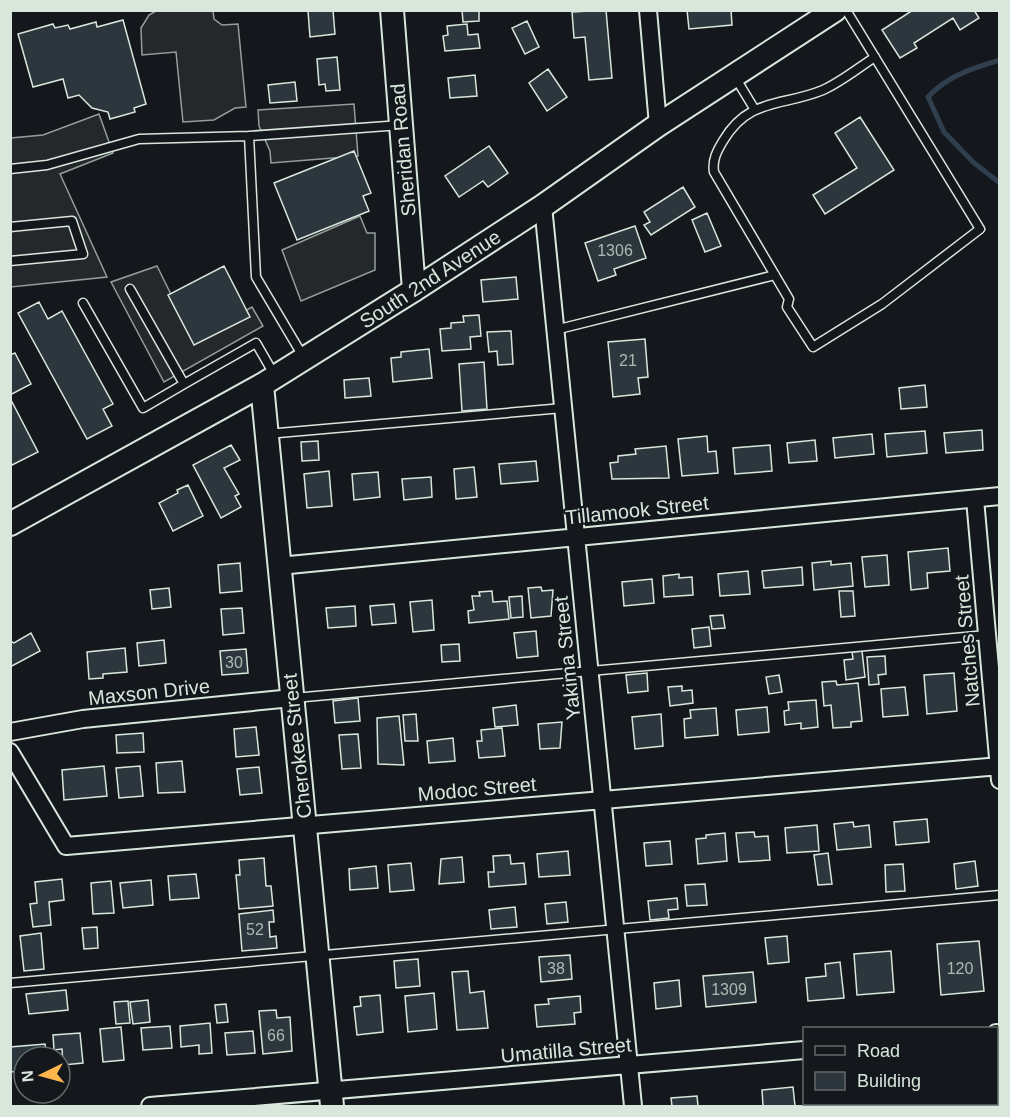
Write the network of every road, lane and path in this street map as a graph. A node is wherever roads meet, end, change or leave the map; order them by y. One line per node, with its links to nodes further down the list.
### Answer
1 (392, 10): 8 (street, Sheridan Road)
2 (648, 10): 9 (street)
3 (835, 10): 6 (street, South 2nd Avenue)
4 (846, 10): 5 (lane)
5 (875, 57): 7 (lane); 15 (lane)
6 (734, 76): 7 (lane); 9 (street, South 2nd Avenue)
7 (755, 110): 15 (lane)
8 (401, 125): 10 (lane); 17 (street, Sheridan Road)
9 (658, 125): 12 (street, South 2nd Avenue)
10 (249, 136): 11 (lane); 20 (lane)
11 (10, 169)
12 (543, 206): 17 (street, South 2nd Avenue); 19 (street, Yakima Street)
13 (10, 227): 14 (lane)
14 (10, 261)
15 (775, 275): 19 (lane)
16 (130, 289): 22 (lane)
17 (414, 290): 20 (street, South 2nd Avenue)
18 (83, 303): 22 (lane)
19 (555, 330): 23 (street, Yakima Street)
20 (304, 358): 21 (street, South 2nd Avenue)
21 (269, 381): 22 (lane); 24 (street, Cherokee Street); 27 (street, South 2nd Avenue)
22 (184, 384)
23 (563, 408): 24 (lane); 28 (street, Yakima Street)
24 (266, 434): 29 (street, Cherokee Street)
25 (999, 496): 26 (street, Tillamook Street)
26 (975, 498): 28 (street, Tillamook Street); 30 (street, Natches Street)
27 (10, 524)
28 (576, 537): 29 (street, Tillamook Street); 31 (street, Yakima Street)
29 (279, 566): 32 (street, Cherokee Street)
30 (987, 635): 31 (lane); 35 (street, Natches Street)
31 (589, 671): 32 (lane); 36 (street, Yakima Street)
32 (292, 698): 33 (street, Maxson Drive); 37 (street, Cherokee Street)
33 (10, 732)
34 (10, 752): 37 (street, Modoc Street)
35 (999, 771): 36 (street, Modoc Street)
36 (602, 800): 37 (street, Modoc Street); 39 (street, Yakima Street)
37 (304, 825): 40 (street, Cherokee Street)
38 (999, 895): 39 (lane)
39 (615, 929): 40 (lane); 43 (street, Yakima Street)
40 (317, 956): 41 (lane); 44 (street, Cherokee Street)
41 (10, 983)
42 (803, 1050): 43 (street, Umatilla Street)
43 (629, 1066): 44 (street, Umatilla Street); 46 (street, Yakima Street)
44 (332, 1099): 45 (street, Umatilla Street)
45 (150, 1107)
46 (633, 1107)

